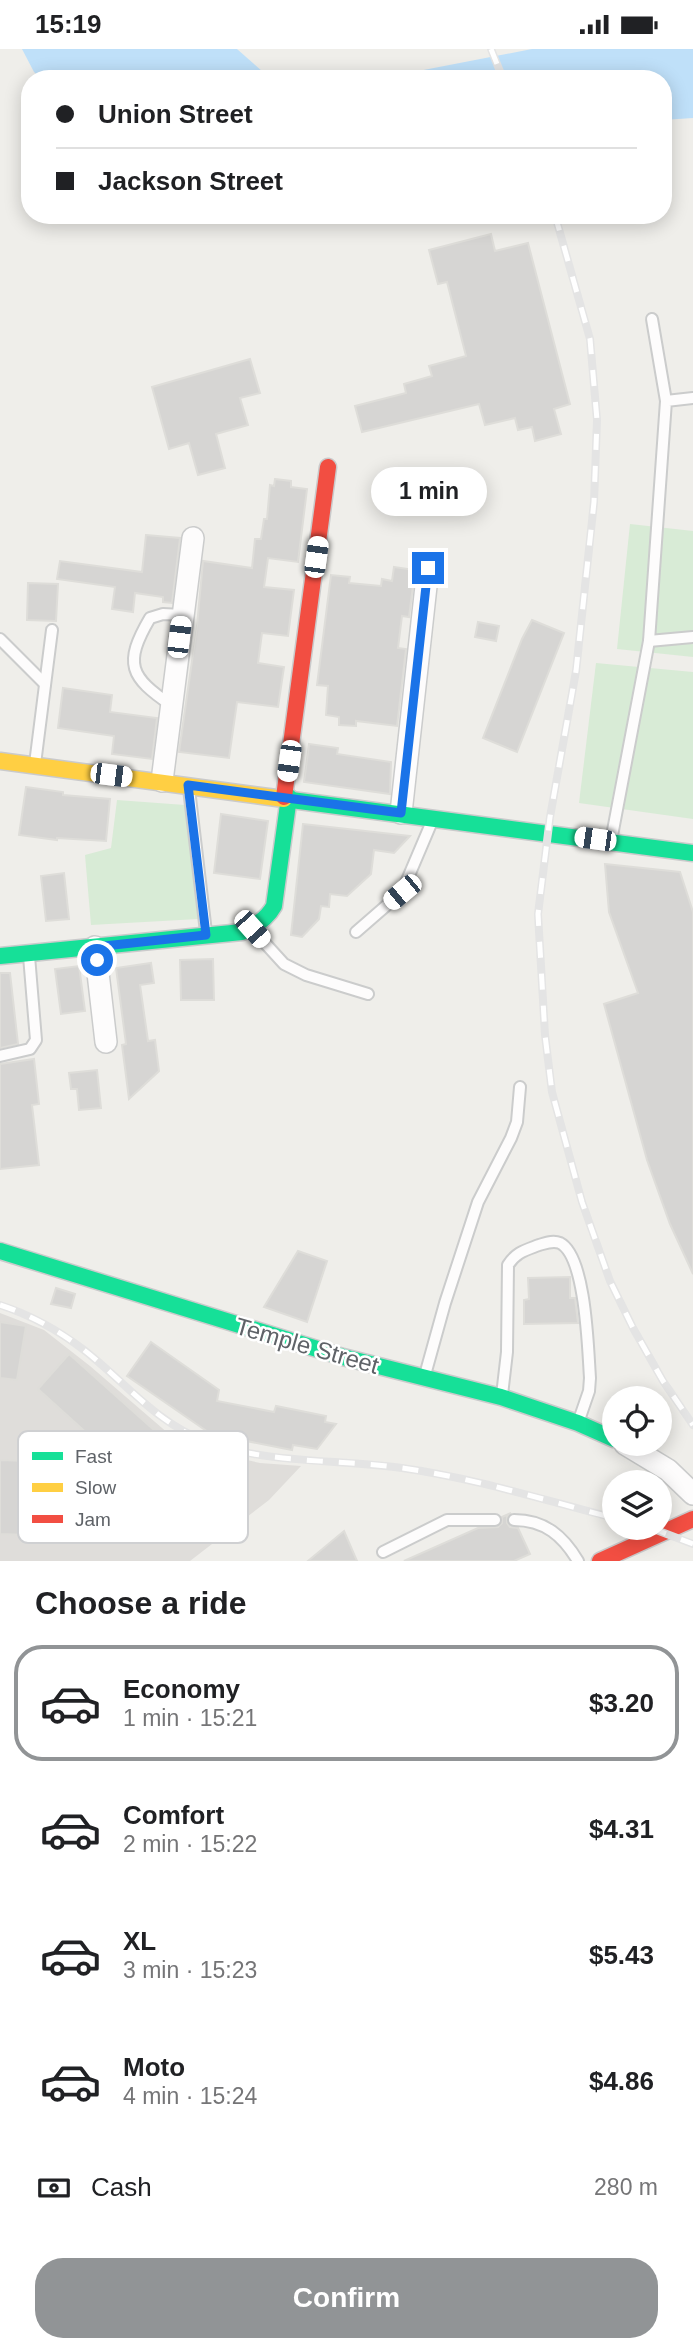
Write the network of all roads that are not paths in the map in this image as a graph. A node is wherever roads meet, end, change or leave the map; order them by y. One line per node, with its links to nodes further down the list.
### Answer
1 (652, 319): 3 (lane)
2 (693, 398): 3 (lane)
3 (666, 401): 11 (lane)
4 (328, 467): 18 (street)
5 (193, 538): 7 (street)
6 (428, 568): 19 (street)
7 (182, 615): 13 (street); 13 (lane)
8 (52, 630): 12 (lane)
9 (693, 637): 11 (lane)
10 (0, 639): 12 (lane)
11 (649, 641): 21 (lane)
12 (45, 684): 15 (lane)
13 (171, 705): 16 (street)
14 (0, 761): 15 (street)
15 (35, 764): 16 (street)
16 (162, 781): 17 (street)
17 (188, 785): 18 (street); 25 (lane)
18 (287, 797): 19 (street); 23 (street)
19 (401, 813): 20 (street)
20 (434, 817): 21 (street); 24 (lane)
21 (611, 841): 22 (street)
22 (693, 853)
23 (252, 929): 25 (street); 29 (lane)
24 (356, 932)
25 (206, 935): 26 (street)
26 (95, 947): 27 (street); 30 (street)
27 (29, 953): 28 (street); 31 (lane)
28 (0, 956)
29 (368, 995)
30 (106, 1042)
31 (0, 1056)
32 (520, 1087): 34 (lane)
33 (0, 1251): 34 (street, Temple Street)
34 (424, 1378): 35 (street, Temple Street)
35 (501, 1397): 36 (street, Temple Street); 36 (lane)
36 (578, 1423): 37 (street, Temple Street)
37 (602, 1434)
38 (646, 1456): 39 (street)
39 (693, 1494)
40 (693, 1519): 45 (street)
41 (495, 1520): 43 (lane)
42 (514, 1520): 44 (lane)
43 (383, 1552)
44 (578, 1561)
45 (600, 1561)

